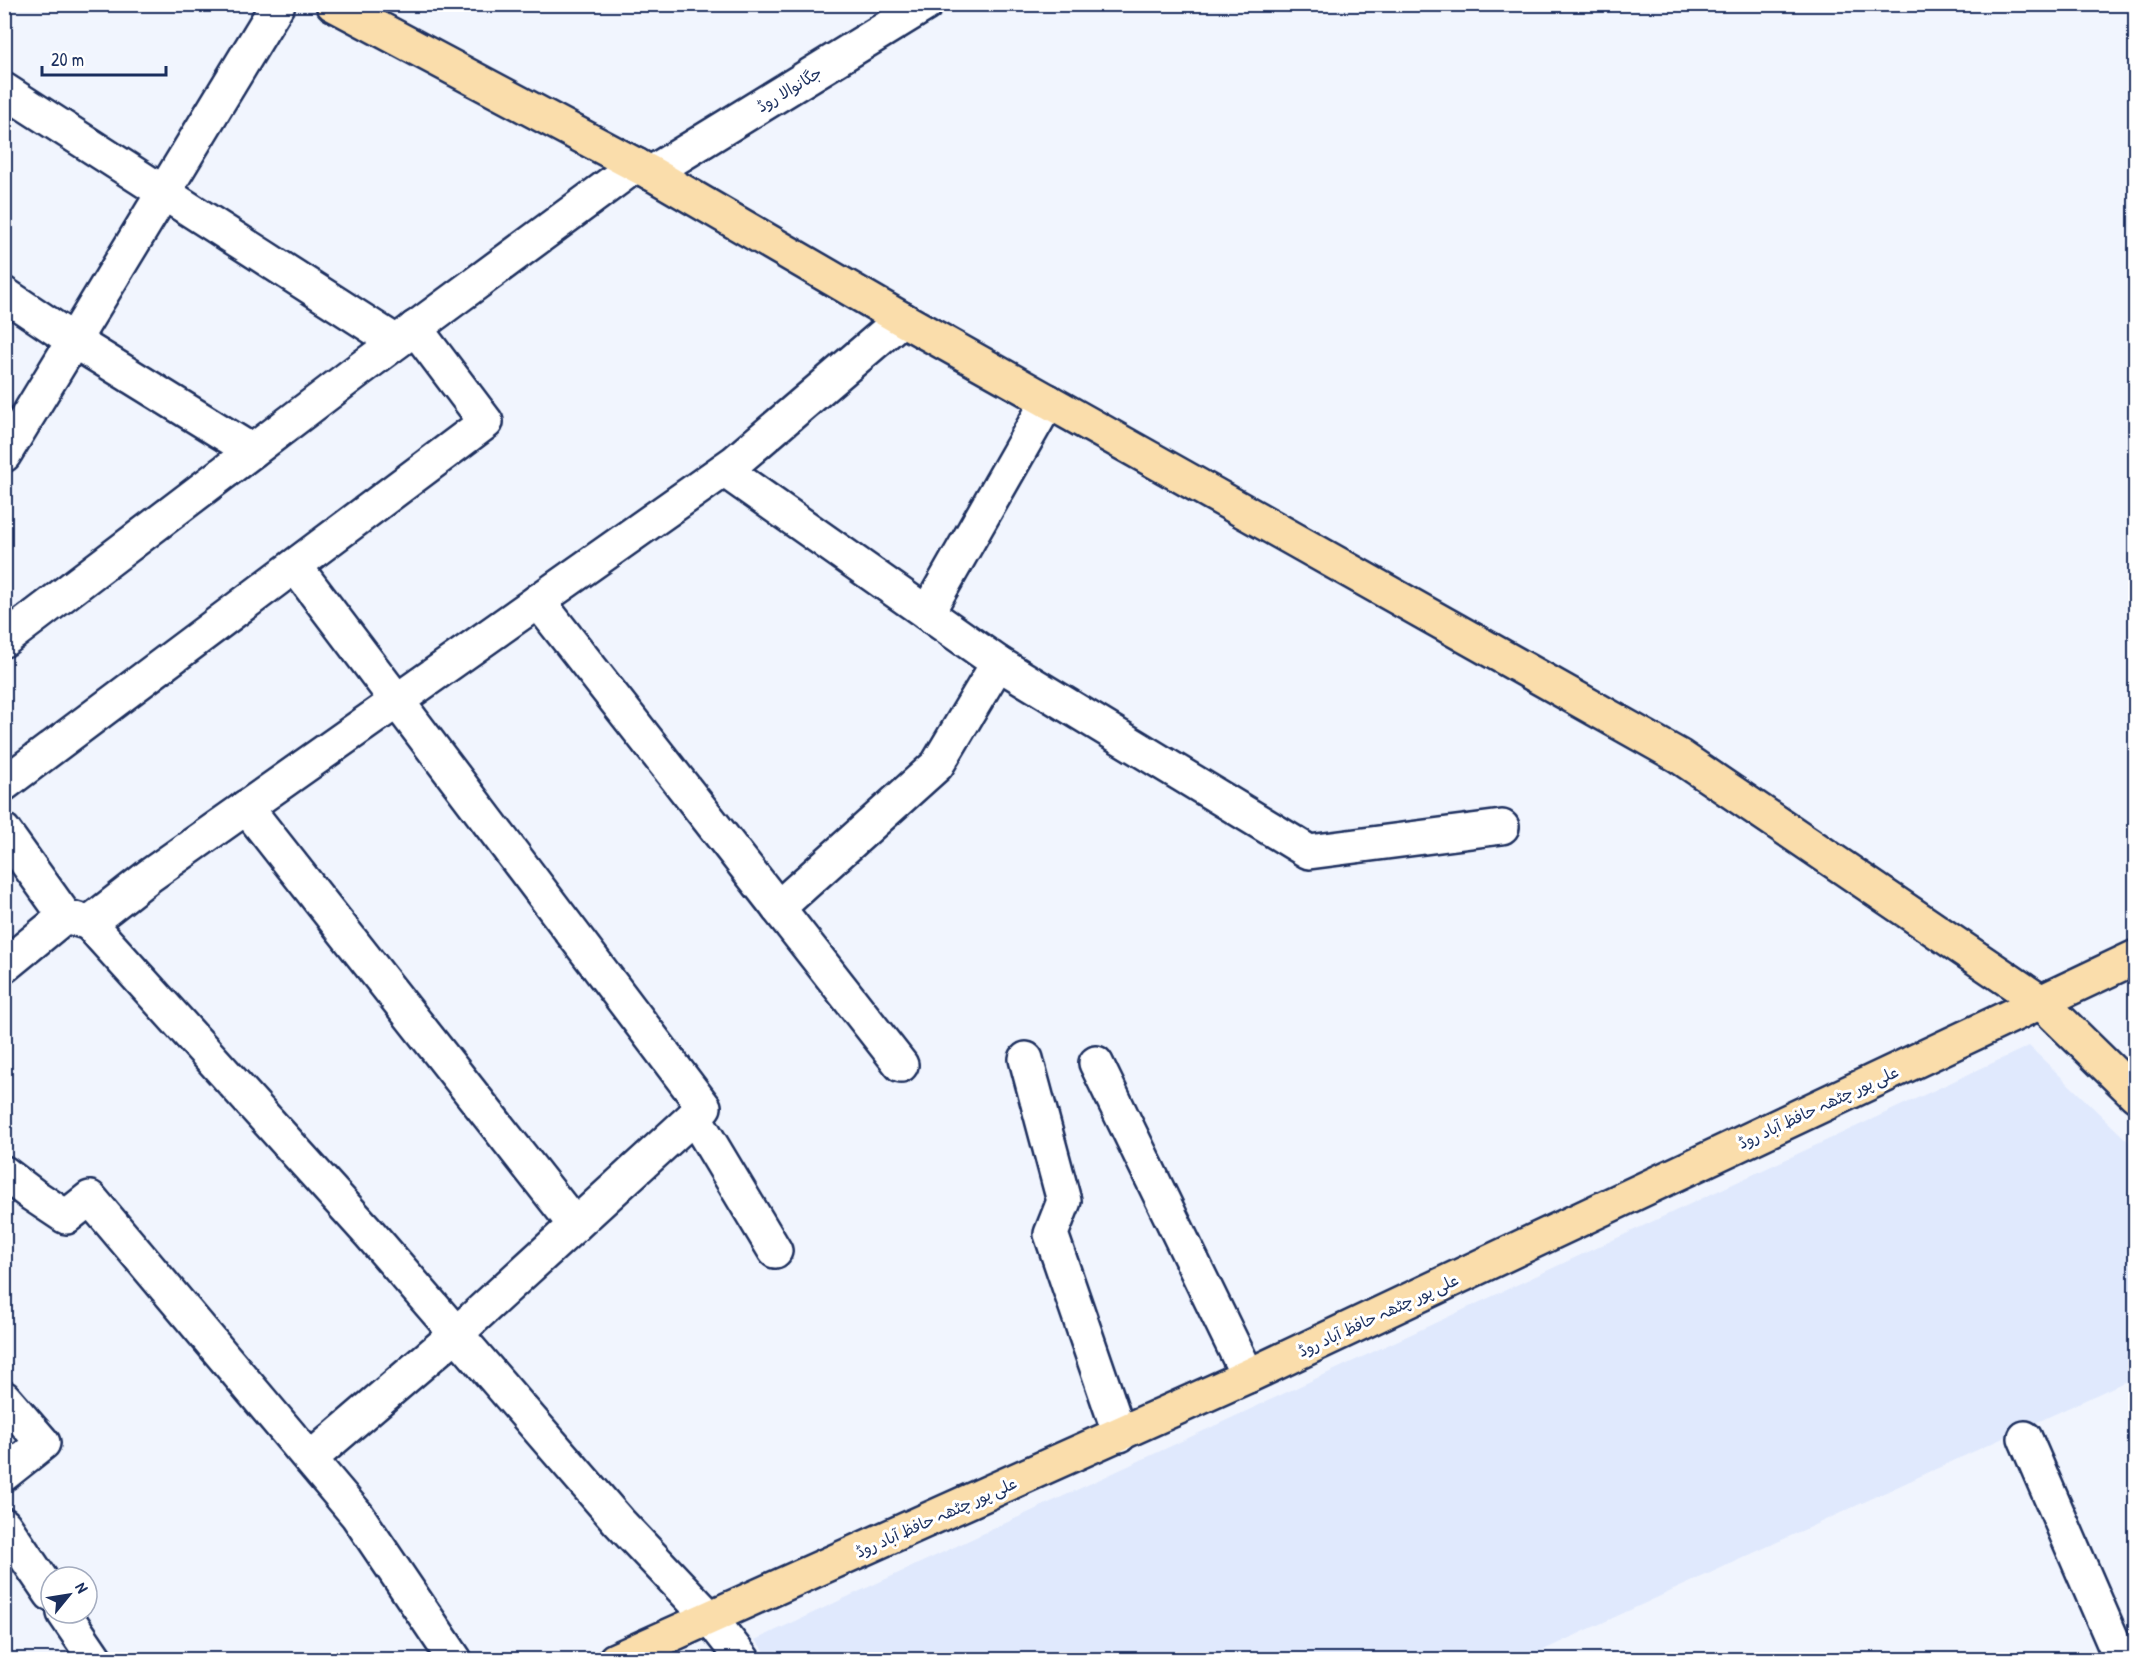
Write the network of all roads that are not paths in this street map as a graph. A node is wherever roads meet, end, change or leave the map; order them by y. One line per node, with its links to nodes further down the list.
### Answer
1 (278, 4): 6 (street)
2 (333, 4): 5 (main road)
3 (926, 4): 5 (street, جگانوالا روڈ)
4 (4, 90): 6 (street)
5 (644, 169): 8 (main road); 9 (street, جگانوالا روڈ)
6 (165, 191): 9 (street); 10 (street)
7 (4, 294): 10 (street)
8 (902, 319): 11 (main road); 14 (street)
9 (406, 335): 12 (street, جگانوالا روڈ); 15 (street)
10 (74, 341): 12 (street); 13 (street)
11 (1048, 401): 17 (street); 29 (main road)
12 (252, 451): 18 (street, جگانوالا روڈ)
13 (4, 455)
14 (724, 470): 16 (street); 17 (street)
15 (295, 566): 20 (street); 21 (street)
16 (537, 602): 20 (street); 25 (street)
17 (927, 613): 19 (street)
18 (4, 640)
19 (998, 663): 23 (street); 25 (street)
20 (396, 702): 22 (street); 34 (street)
21 (4, 784)
22 (246, 807): 26 (street); 36 (street)
23 (1502, 827)
24 (4, 831): 26 (street)
25 (778, 908): 32 (street)
26 (77, 919): 28 (street); 38 (street)
27 (2136, 957): 29 (main road, علی پور چٹھہ حافظ آباد روڈ)
28 (4, 966)
29 (2041, 1002): 33 (main road); 39 (main road, علی پور چٹھہ حافظ آباد روڈ)
30 (1026, 1059): 41 (street)
31 (1096, 1063): 39 (street)
32 (901, 1065)
33 (2136, 1095)
34 (694, 1116): 36 (street); 37 (street)
35 (4, 1173): 43 (street)
36 (575, 1225): 38 (street)
37 (775, 1251)
38 (456, 1334): 43 (street); 47 (street)
39 (1248, 1376): 41 (main road, علی پور چٹھہ حافظ آباد روڈ)
40 (4, 1398): 44 (street)
41 (1120, 1435): 47 (main road, علی پور چٹھہ حافظ آباد روڈ)
42 (2025, 1438): 53 (street)
43 (310, 1459): 50 (street)
44 (4, 1474)
45 (4, 1525): 46 (street)
46 (39, 1576)
47 (710, 1618): 51 (main road, علی پور چٹھہ حافظ آباد روڈ); 52 (street)
48 (72, 1625): 49 (street)
49 (96, 1659)
50 (455, 1659)
51 (615, 1659)
52 (742, 1659)
53 (2121, 1659)

